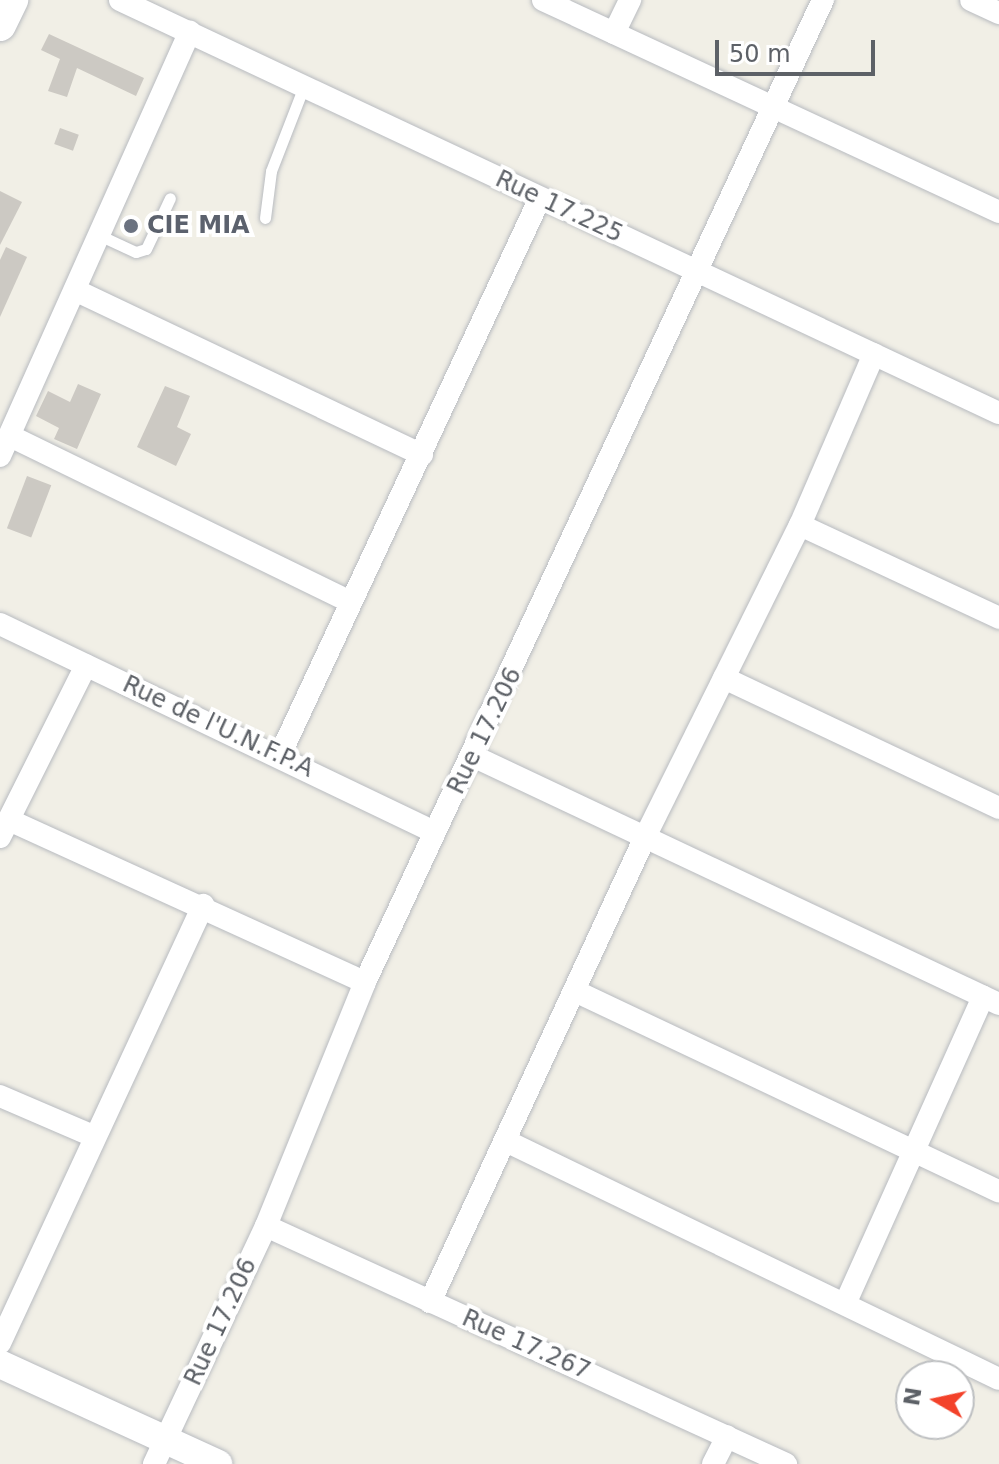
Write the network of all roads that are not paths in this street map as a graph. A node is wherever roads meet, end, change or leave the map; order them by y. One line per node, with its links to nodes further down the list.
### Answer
1 (12, 0): 8 (main road)
2 (120, 0): 9 (street, Rue 17.225)
3 (543, 0): 10 (street)
4 (630, 0): 10 (street)
5 (823, 0): 12 (street, Rue 17.206)
6 (971, 0): 7 (street)
7 (999, 13)
8 (0, 25)
9 (190, 32): 11 (street, Rue 17.225); 17 (street)
10 (614, 33): 12 (street)
11 (304, 86): 14 (street, Rue 17.225); 16 (lane)
12 (774, 107): 15 (street); 18 (street, Rue 17.206)
13 (170, 198): 17 (lane)
14 (540, 198): 18 (street, Rue 17.225); 23 (street)
15 (999, 212)
16 (265, 218)
17 (101, 236): 19 (street)
18 (698, 271): 20 (street, Rue 17.225); 31 (street, Rue 17.206)
19 (77, 291): 22 (street); 23 (street)
20 (874, 354): 21 (street, Rue 17.225); 24 (street)
21 (999, 413)
22 (5, 446): 25 (street)
23 (422, 455): 25 (street)
24 (800, 525): 26 (street); 29 (street)
25 (351, 602): 30 (street)
26 (999, 618)
27 (0, 624): 28 (street, Rue de l'U.N.F.P.A)
28 (86, 665): 30 (street, Rue de l'U.N.F.P.A); 33 (street)
29 (724, 678): 32 (street); 35 (street)
30 (280, 755): 34 (street, Rue de l'U.N.F.P.A)
31 (475, 757): 34 (street, Rue 17.206); 35 (street)
32 (999, 808)
33 (4, 828): 36 (street)
34 (435, 832): 37 (street, Rue 17.206)
35 (646, 835): 38 (street); 39 (street)
36 (203, 905): 37 (street); 41 (street)
37 (365, 982): 45 (street, Rue 17.206)
38 (575, 991): 42 (street); 43 (street)
39 (991, 1000): 43 (street)
40 (0, 1096): 41 (street)
41 (93, 1136): 48 (street)
42 (506, 1141): 46 (street); 47 (street)
43 (915, 1150): 44 (street); 47 (street)
44 (999, 1191)
45 (266, 1226): 46 (street, Rue 17.267); 52 (street, Rue 17.206)
46 (430, 1302): 51 (street, Rue 17.267)
47 (845, 1304): 50 (street)
48 (0, 1343)
49 (0, 1364): 52 (street)
50 (999, 1379)
51 (727, 1436): 54 (street); 55 (street, Rue 17.267)
52 (160, 1452): 53 (street)
53 (218, 1464)
54 (713, 1464)
55 (786, 1464)

